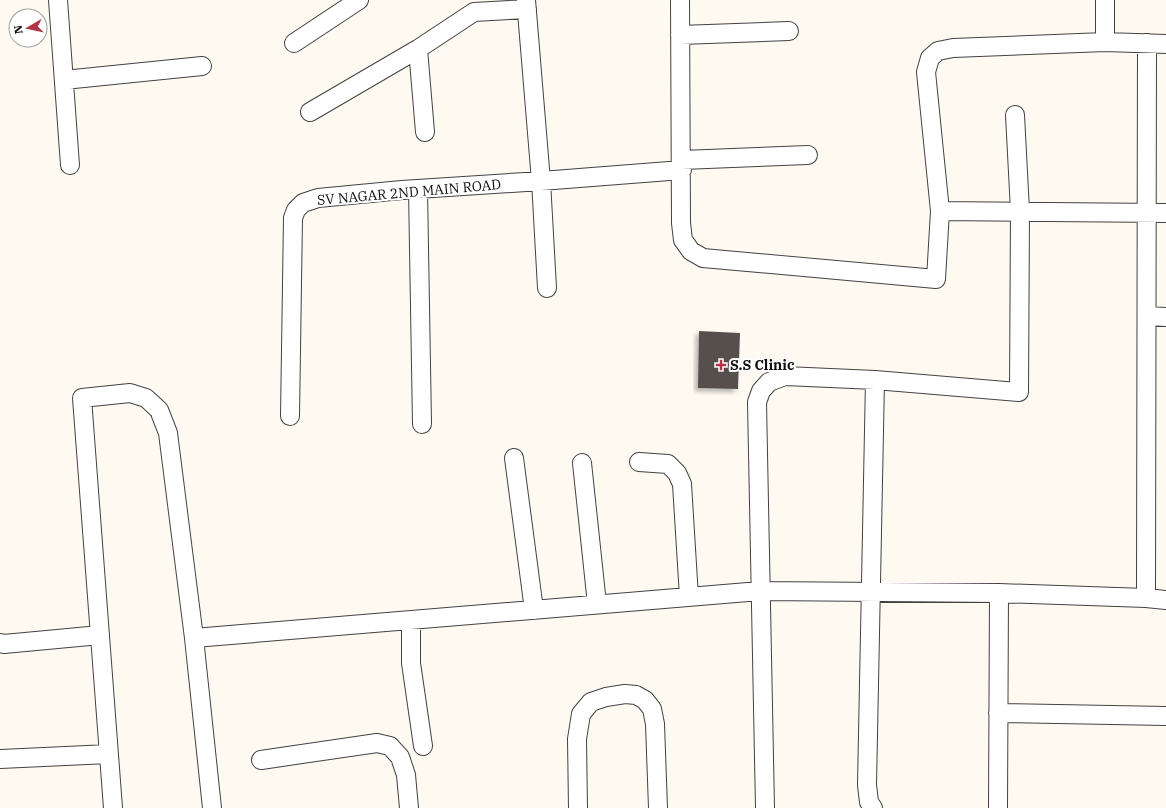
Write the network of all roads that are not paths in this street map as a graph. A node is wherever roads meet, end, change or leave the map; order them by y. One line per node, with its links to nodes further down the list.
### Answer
1 (58, 0): 15 (street)
2 (359, 0): 10 (street)
3 (680, 0): 8 (street)
4 (1105, 0): 9 (street)
5 (527, 5): 6 (street); 22 (street)
6 (470, 6): 13 (street)
7 (789, 31): 8 (street)
8 (680, 35): 21 (street)
9 (1105, 42): 11 (street); 24 (street)
10 (294, 43)
11 (1147, 43): 12 (street); 26 (street)
12 (1166, 44)
13 (418, 49): 16 (street); 18 (street)
14 (202, 66): 15 (street)
15 (64, 80): 20 (street)
16 (310, 112)
17 (1015, 115): 25 (street)
18 (425, 132)
19 (808, 155): 21 (street, SV NAGAR 2ND MAIN ROAD)
20 (70, 165)
21 (682, 165): 22 (street, SV NAGAR 2ND MAIN ROAD); 24 (street)
22 (541, 181): 23 (street, SV NAGAR 2ND MAIN ROAD); 28 (street)
23 (418, 189): 32 (street, SV NAGAR 2ND MAIN ROAD); 33 (street)
24 (940, 211): 25 (street)
25 (1020, 212): 26 (street); 31 (street)
26 (1147, 212): 27 (street); 29 (street)
27 (1166, 213)
28 (547, 288)
29 (1147, 316): 30 (street); 41 (street)
30 (1166, 317)
31 (875, 380): 37 (street); 38 (street)
32 (290, 416)
33 (422, 424)
34 (514, 458): 44 (street)
35 (639, 462): 40 (street)
36 (582, 463): 43 (street)
37 (760, 591): 38 (street); 40 (street); 60 (street)
38 (871, 592): 39 (street); 61 (street)
39 (999, 593): 41 (street); 49 (street)
40 (689, 597): 43 (street)
41 (1146, 598): 42 (street)
42 (1166, 600)
43 (597, 604): 44 (street)
44 (534, 610): 45 (street)
45 (411, 620): 47 (street); 51 (street)
46 (100, 635): 47 (street); 48 (street); 52 (street)
47 (194, 638): 56 (street)
48 (0, 643)
49 (998, 713): 50 (street); 62 (street)
50 (1166, 716)
51 (423, 746)
52 (108, 754): 53 (street); 55 (street)
53 (0, 759)
54 (261, 760): 57 (street)
55 (113, 808)
56 (212, 808)
57 (409, 808)
58 (578, 808): 59 (street)
59 (658, 808)
60 (765, 808)
61 (873, 808)
62 (998, 808)

